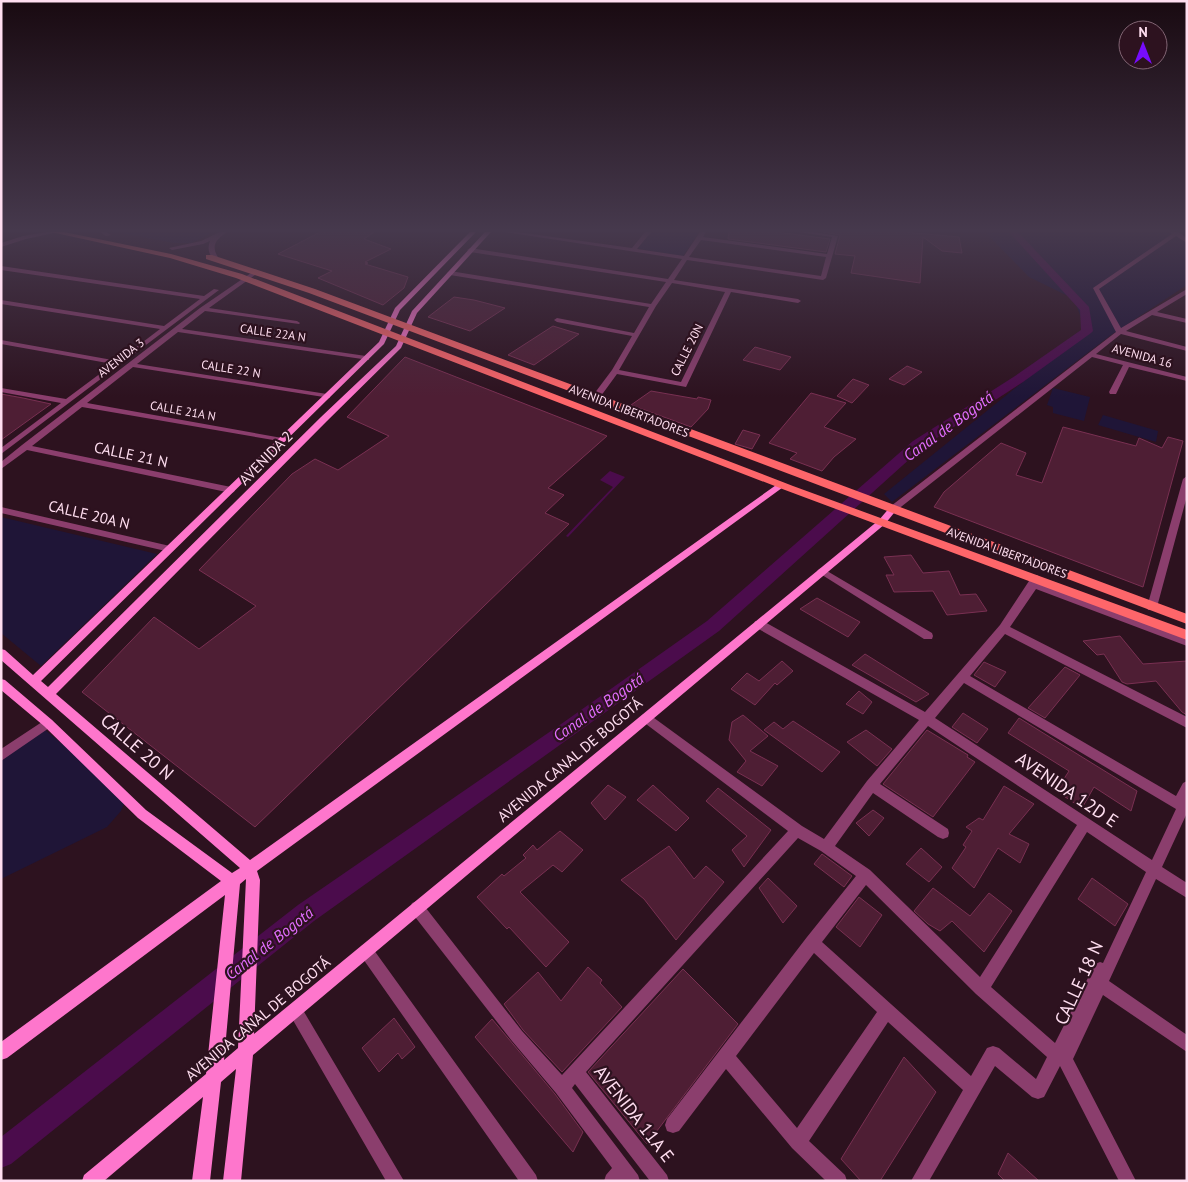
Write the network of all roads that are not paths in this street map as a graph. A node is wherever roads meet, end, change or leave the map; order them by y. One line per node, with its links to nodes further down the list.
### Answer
1 (131, 287): 14 (street)
2 (224, 287): 14 (street, AVENIDA 3)
3 (229, 287): 18 (street, AVENIDA 3)
4 (269, 287): 27 (main road, AVENIDA LIBERTADORES)
5 (298, 287): 20 (main road, AVENIDA LIBERTADORES)
6 (418, 287): 20 (street, AVENIDA 2)
7 (437, 287): 24 (street, AVENIDA 2)
8 (537, 287): 17 (street)
9 (667, 287): 17 (street)
10 (711, 287): 12 (street)
11 (1097, 287): 28 (street)
12 (729, 290): 15 (street); 38 (street, CALLE 20N)
13 (1185, 294): 19 (street, AVENIDA CANAL DE BOGOTÁ)
14 (205, 298): 25 (street, AVENIDA 3)
15 (798, 301)
16 (1, 302): 25 (street)
17 (653, 306): 29 (street)
18 (202, 309): 23 (street); 26 (street, AVENIDA 3)
19 (1152, 312): 22 (street); 28 (street, AVENIDA CANAL DE BOGOTÁ)
20 (390, 320): 24 (main road, AVENIDA LIBERTADORES); 27 (street, AVENIDA 2)
21 (557, 320): 29 (street)
22 (1187, 321)
23 (297, 323)
24 (408, 326): 30 (street, AVENIDA 2); 43 (main road, AVENIDA LIBERTADORES)
25 (165, 328): 35 (street, AVENIDA 3)
26 (176, 330): 34 (street, CALLE 22A N); 37 (street, AVENIDA 3)
27 (388, 332): 30 (main road, AVENIDA LIBERTADORES); 34 (street, AVENIDA 2)
28 (1120, 332): 32 (street); 33 (street, AVENIDA CANAL DE BOGOTÁ)
29 (636, 335): 38 (street)
30 (404, 338): 52 (main road, AVENIDA LIBERTADORES); 72 (street, AVENIDA 2)
31 (3, 344): 35 (street)
32 (1187, 349)
33 (1092, 354): 36 (street, AVENIDA 16); 55 (street, AVENIDA CANAL DE BOGOTÁ)
34 (366, 358): 42 (street, AVENIDA 2)
35 (119, 363): 44 (street, AVENIDA 3)
36 (1127, 364): 39 (street, AVENIDA 16); 41 (street)
37 (131, 365): 42 (street, CALLE 22 N); 45 (street, AVENIDA 3)
38 (615, 371): 43 (street)
39 (1187, 379)
40 (1, 390): 44 (street)
41 (1113, 392)
42 (327, 396): 46 (street, AVENIDA 2)
43 (595, 398): 55 (main road, AVENIDA LIBERTADORES)
44 (67, 402): 47 (street, AVENIDA 3)
45 (81, 404): 46 (street, CALLE 21A N); 48 (street, AVENIDA 3)
46 (282, 440): 53 (street, AVENIDA 2)
47 (6, 444): 49 (street, AVENIDA 3)
48 (25, 447): 50 (street, AVENIDA 3); 53 (street, CALLE 21 N)
49 (1, 452)
50 (1, 466)
51 (1187, 479): 54 (street)
52 (786, 486): 57 (main road, AVENIDA LIBERTADORES); 86 (street)
53 (231, 490): 58 (street, AVENIDA 2)
54 (1184, 501): 61 (street)
55 (889, 507): 57 (street, AVENIDA CANAL DE BOGOTÁ); 61 (main road, AVENIDA LIBERTADORES)
56 (1, 510): 58 (street, CALLE 20A N)
57 (882, 522): 59 (street, AVENIDA CANAL DE BOGOTÁ); 60 (main road, AVENIDA LIBERTADORES)
58 (170, 550): 70 (street, AVENIDA 2)
59 (822, 572): 63 (street, AVENIDA CANAL DE BOGOTÁ); 65 (street)
60 (1035, 581): 64 (street); 66 (main road, AVENIDA LIBERTADORES); 67 (street)
61 (1152, 607): 62 (main road, AVENIDA LIBERTADORES)
62 (1187, 619)
63 (759, 624): 73 (street, AVENIDA CANAL DE BOGOTÁ); 74 (street, AVENIDA 12D E)
64 (1004, 628): 69 (street); 76 (street)
65 (928, 636)
66 (1187, 636)
67 (1187, 642)
68 (1, 653): 70 (street, CALLE 20 N)
69 (962, 678): 74 (street); 80 (street)
70 (35, 680): 72 (street, CALLE 20 N)
71 (1, 683): 75 (street)
72 (49, 694): 86 (street, CALLE 20 N)
73 (646, 718): 82 (street); 90 (street, AVENIDA CANAL DE BOGOTÁ)
74 (927, 719): 78 (street); 81 (street, AVENIDA 12D E)
75 (48, 723): 77 (street); 88 (street)
76 (1187, 723)
77 (1, 756)
78 (871, 784): 83 (street); 84 (street)
79 (1187, 787): 80 (street)
80 (1183, 803): 85 (street)
81 (1085, 824): 85 (street, AVENIDA 12D E); 94 (street)
82 (797, 830): 84 (street); 102 (street)
83 (943, 833)
84 (826, 847): 87 (street)
85 (1152, 868): 89 (street, AVENIDA 12D E); 93 (street, CALLE 18 N); 100 (street)
86 (252, 874): 88 (street); 98 (street)
87 (865, 875): 91 (street); 94 (street)
88 (232, 882): 99 (street); 103 (street)
89 (1187, 891)
90 (417, 908): 92 (street, AVENIDA CANAL DE BOGOTÁ); 104 (street)
91 (812, 942): 96 (street); 101 (street)
92 (366, 951): 95 (street, AVENIDA CANAL DE BOGOTÁ); 113 (street)
93 (1100, 984): 97 (street); 117 (street, CALLE 18 N)
94 (981, 989): 100 (street)
95 (295, 1010): 98 (street, AVENIDA CANAL DE BOGOTÁ); 112 (street)
96 (887, 1011): 105 (street); 107 (street)
97 (1187, 1044)
98 (246, 1051): 103 (street, AVENIDA CANAL DE BOGOTÁ); 111 (street)
99 (1, 1052)
100 (1057, 1055): 105 (street)
101 (725, 1056): 106 (street); 107 (street)
102 (576, 1072): 104 (street); 114 (street, AVENIDA 11A E)
103 (214, 1077): 109 (street, AVENIDA CANAL DE BOGOTÁ); 110 (street)
104 (562, 1087): 108 (street)
105 (973, 1088): 116 (street)
106 (673, 1125)
107 (798, 1142): 115 (street)
108 (622, 1177)
109 (90, 1181)
110 (201, 1181)
111 (232, 1181)
112 (396, 1181)
113 (530, 1181)
114 (661, 1181)
115 (839, 1181)
116 (919, 1181)
117 (1128, 1181)

